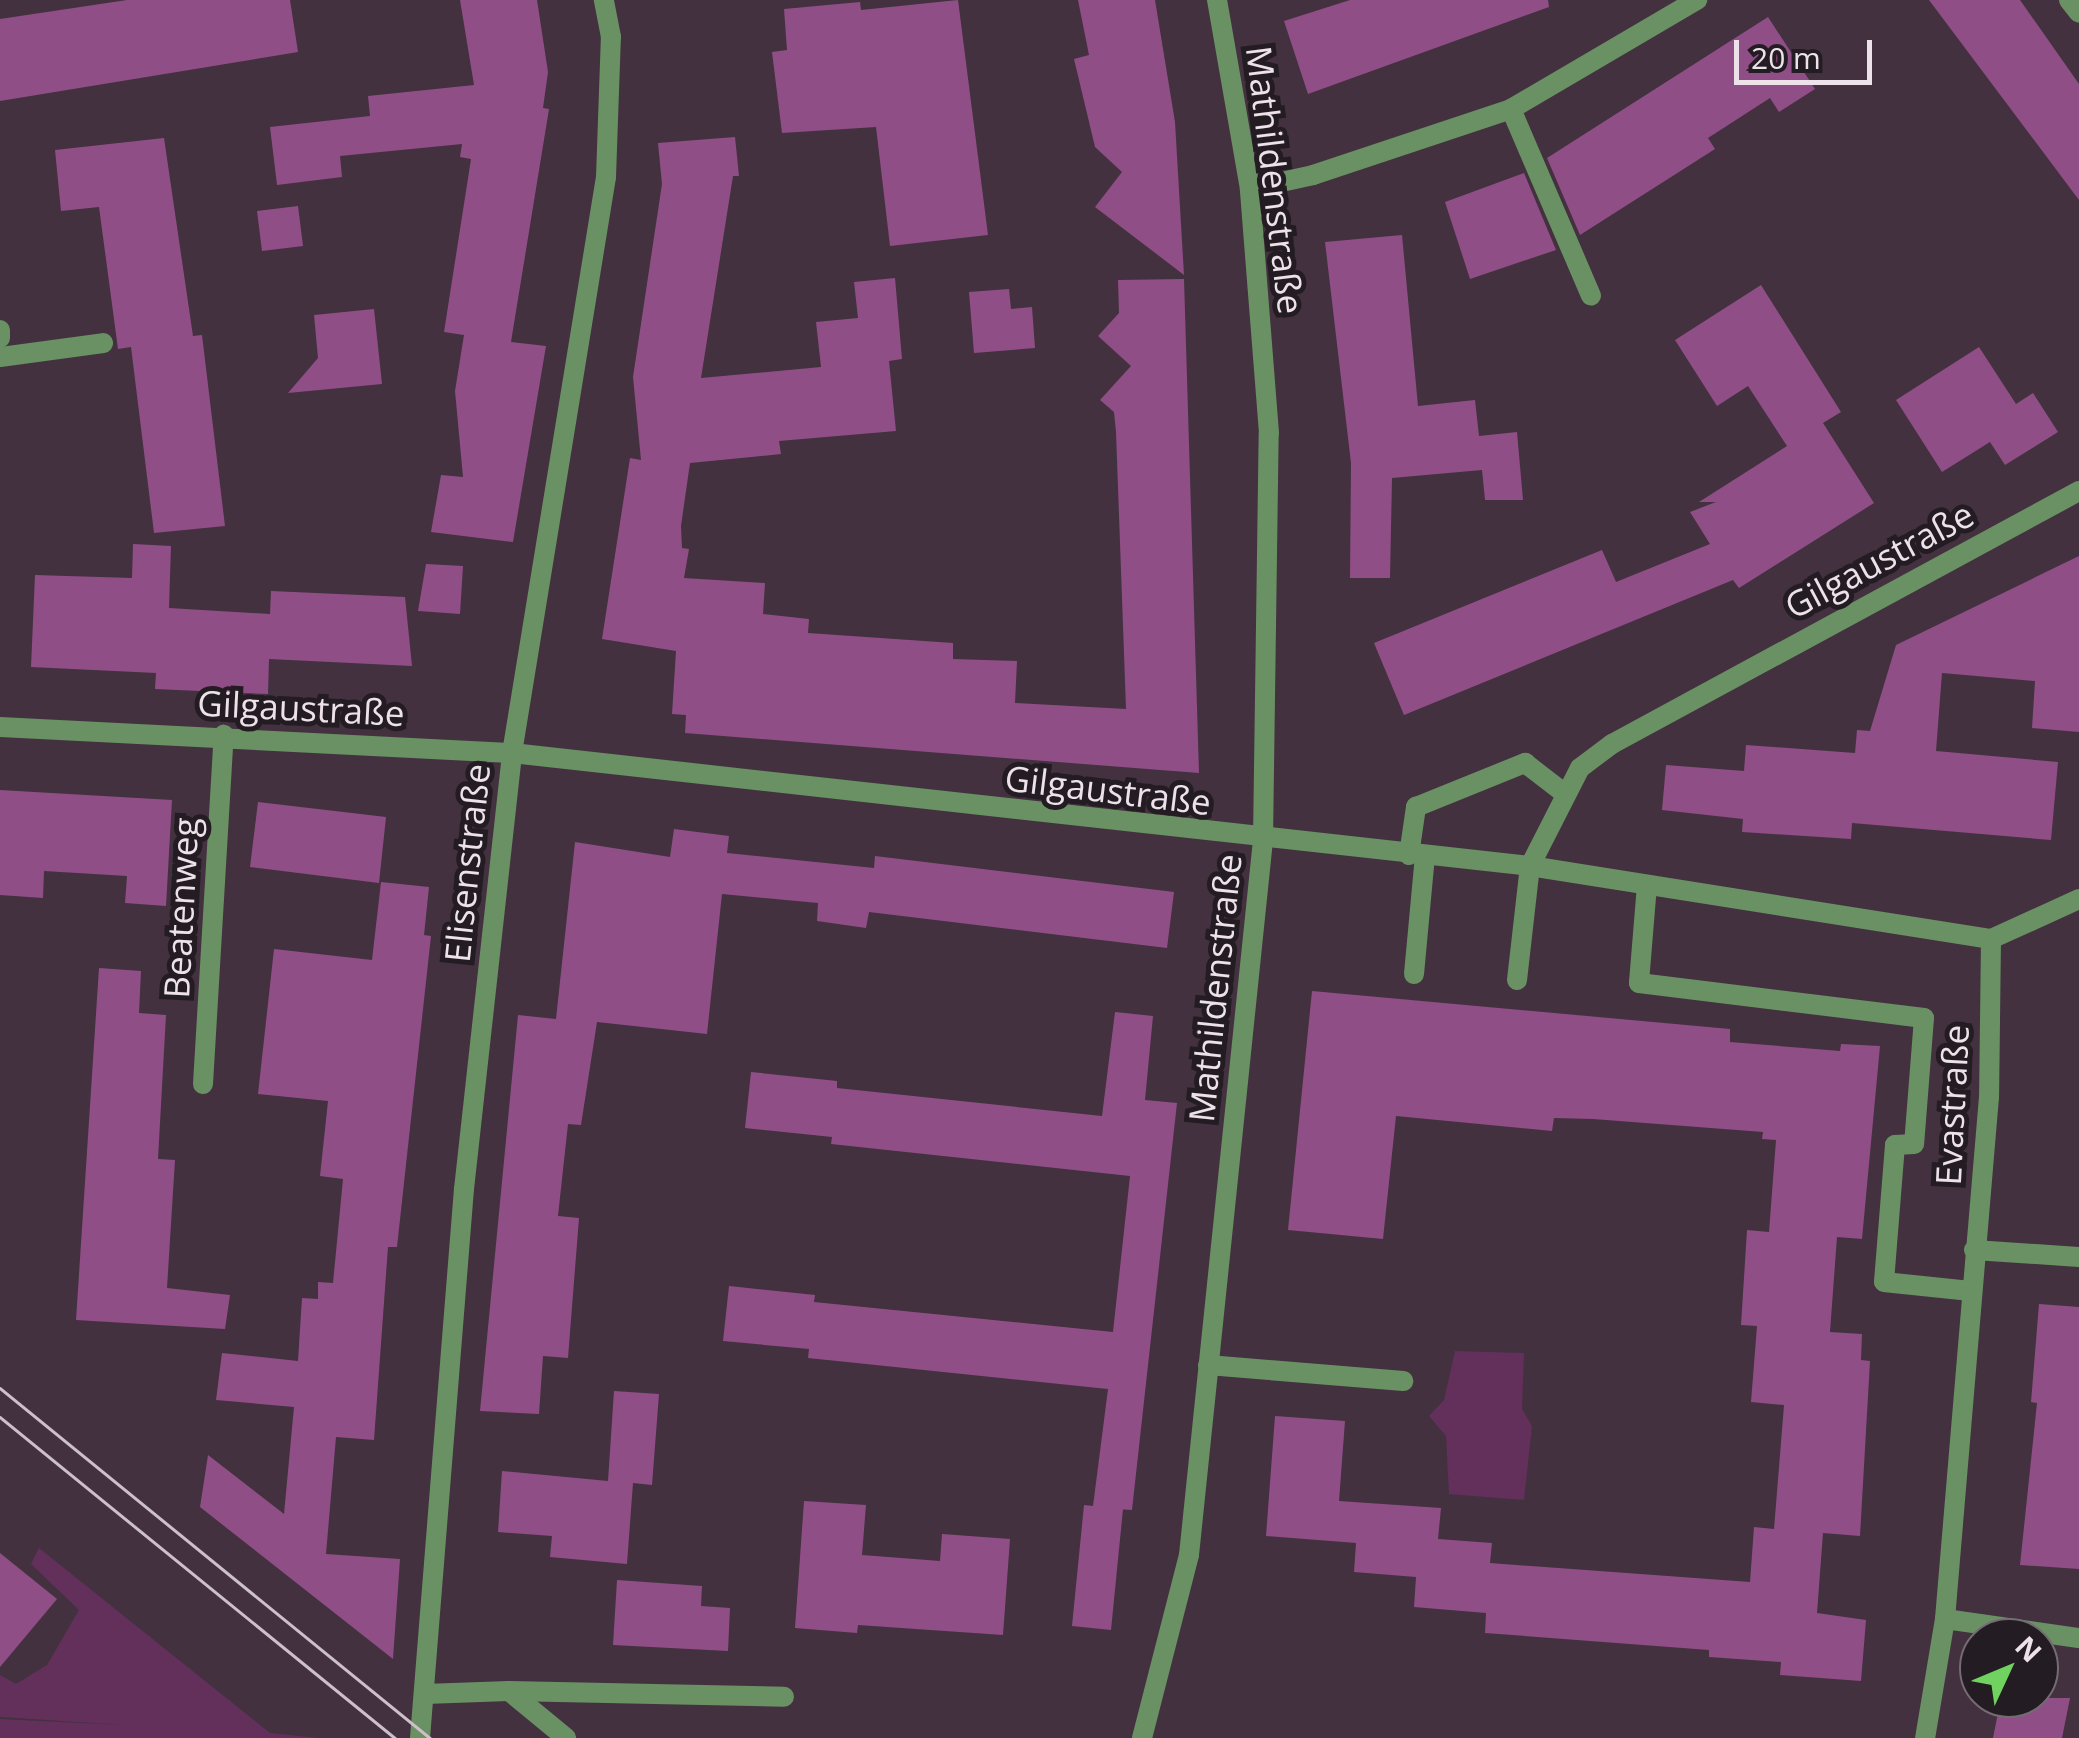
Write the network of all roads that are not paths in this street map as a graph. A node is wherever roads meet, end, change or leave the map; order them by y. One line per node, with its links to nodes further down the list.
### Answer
1 (604, 0): 16 (street, Elisenstraße)
2 (1216, 0): 7 (street, Mathildenstraße)
3 (1697, 0): 6 (street)
4 (2069, 0): 5 (street)
5 (2079, 13)
6 (1511, 109): 7 (street); 8 (street)
7 (1250, 189): 18 (street, Mathildenstraße)
8 (1592, 296)
9 (0, 330): 10 (street)
10 (0, 338)
11 (103, 343): 12 (street)
12 (0, 357)
13 (2079, 491): 17 (street, Gilgaustraße)
14 (0, 727): 15 (street, Gilgaustraße)
15 (224, 736): 16 (street, Gilgaustraße); 26 (street, Beatenweg)
16 (512, 754): 18 (street, Gilgaustraße); 35 (street, Elisenstraße)
17 (1564, 793): 19 (street); 20 (street, Gilgaustraße)
18 (1263, 840): 19 (street, Gilgaustraße); 30 (street, Mathildenstraße)
19 (1417, 855): 20 (street, Gilgaustraße); 24 (street)
20 (1530, 866): 21 (street); 25 (street)
21 (1648, 885): 23 (street); 29 (street)
22 (2079, 899): 23 (street)
23 (1991, 939): 27 (street, Evastraße)
24 (1414, 974)
25 (1517, 980)
26 (204, 1084)
27 (1974, 1250): 28 (street); 29 (street, Evastraße)
28 (2079, 1257)
29 (1971, 1292): 32 (street, Evastraße)
30 (1208, 1365): 31 (street); 39 (street, Mathildenstraße)
31 (1403, 1381)
32 (1945, 1619): 33 (street); 40 (street, Evastraße)
33 (2079, 1638)
34 (508, 1691): 35 (street); 36 (street); 38 (street)
35 (424, 1694): 37 (street, Elisenstraße)
36 (784, 1696)
37 (420, 1738)
38 (566, 1738)
39 (1142, 1738)
40 (1925, 1738)

